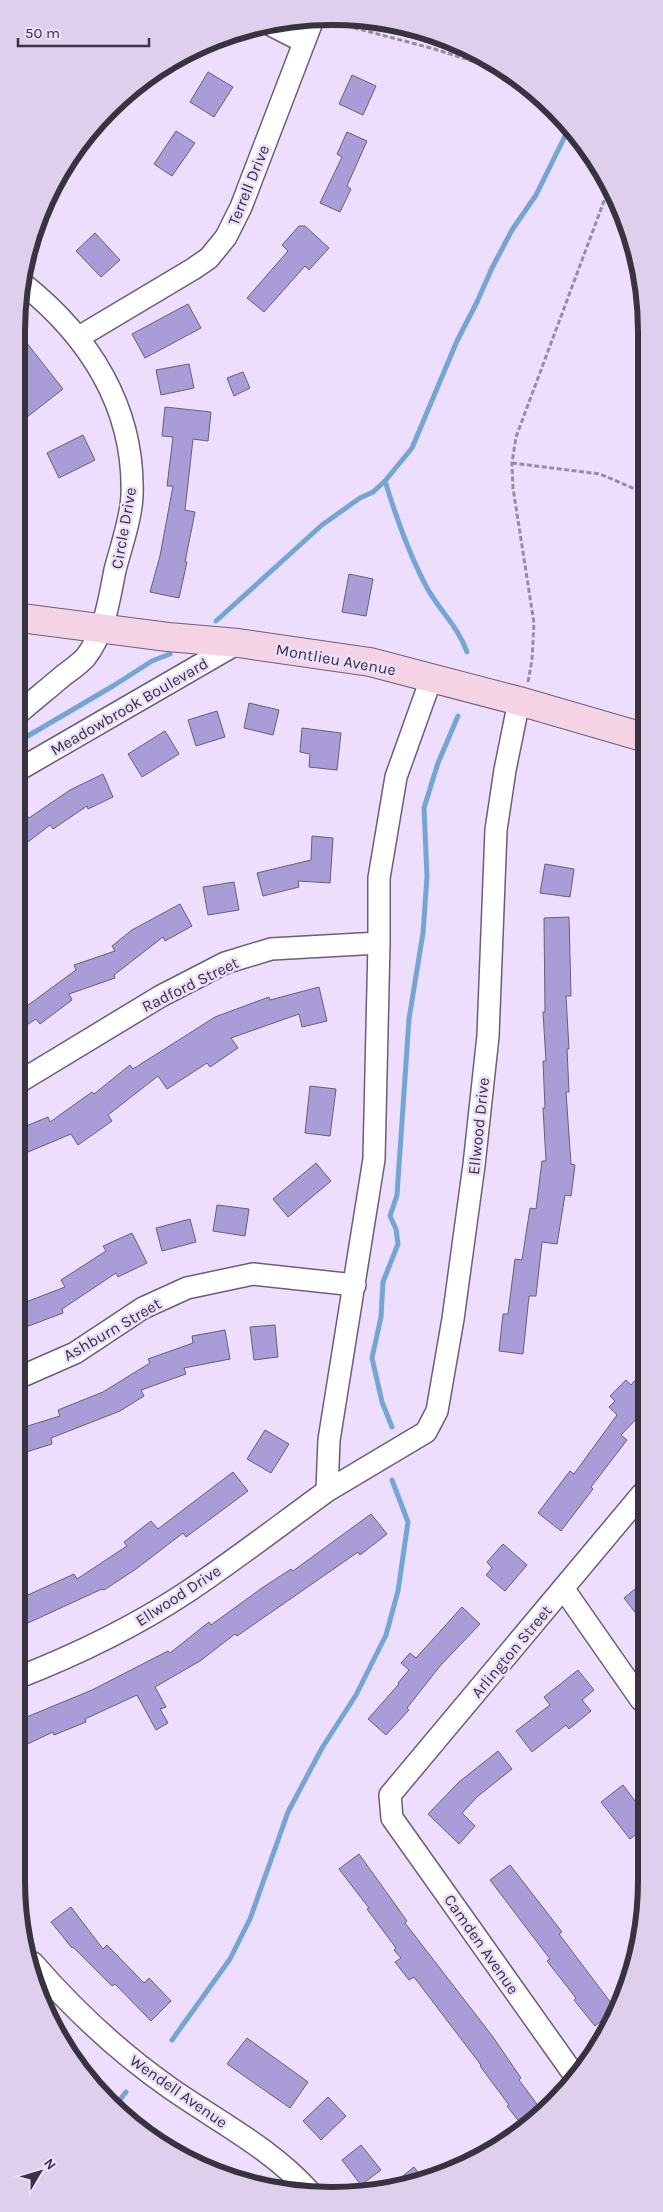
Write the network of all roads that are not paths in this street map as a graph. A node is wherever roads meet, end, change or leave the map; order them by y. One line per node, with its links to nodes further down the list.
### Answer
1 (310, 26): 3 (street, Terrell Drive)
2 (279, 30): 3 (street)
3 (304, 42): 5 (street, Terrell Drive)
4 (28, 288): 5 (street, Circle Drive)
5 (79, 336): 7 (street, Circle Drive)
6 (25, 619): 7 (street, Montlieu Avenue)
7 (102, 629): 8 (street, Montlieu Avenue); 11 (street)
8 (238, 643): 9 (street, Montlieu Avenue); 13 (street, Meadowbrook Boulevard)
9 (431, 679): 10 (street, Montlieu Avenue); 14 (street)
10 (520, 701): 12 (street, Montlieu Avenue); 18 (street, Ellwood Drive)
11 (25, 708)
12 (638, 736)
13 (25, 765)
14 (379, 943): 15 (street, Radford Street); 16 (street)
15 (25, 1078)
16 (355, 1285): 17 (street, Ashburn Street); 18 (street)
17 (25, 1375)
18 (327, 1491): 21 (street, Ellwood Drive)
19 (638, 1499): 20 (street, Arlington Street)
20 (563, 1588): 22 (street); 23 (street, Arlington Street)
21 (25, 1675)
22 (638, 1696)
23 (391, 1812): 25 (street, Camden Avenue)
24 (38, 1968): 26 (street, Wendell Avenue)
25 (572, 2071)
26 (304, 2185)

